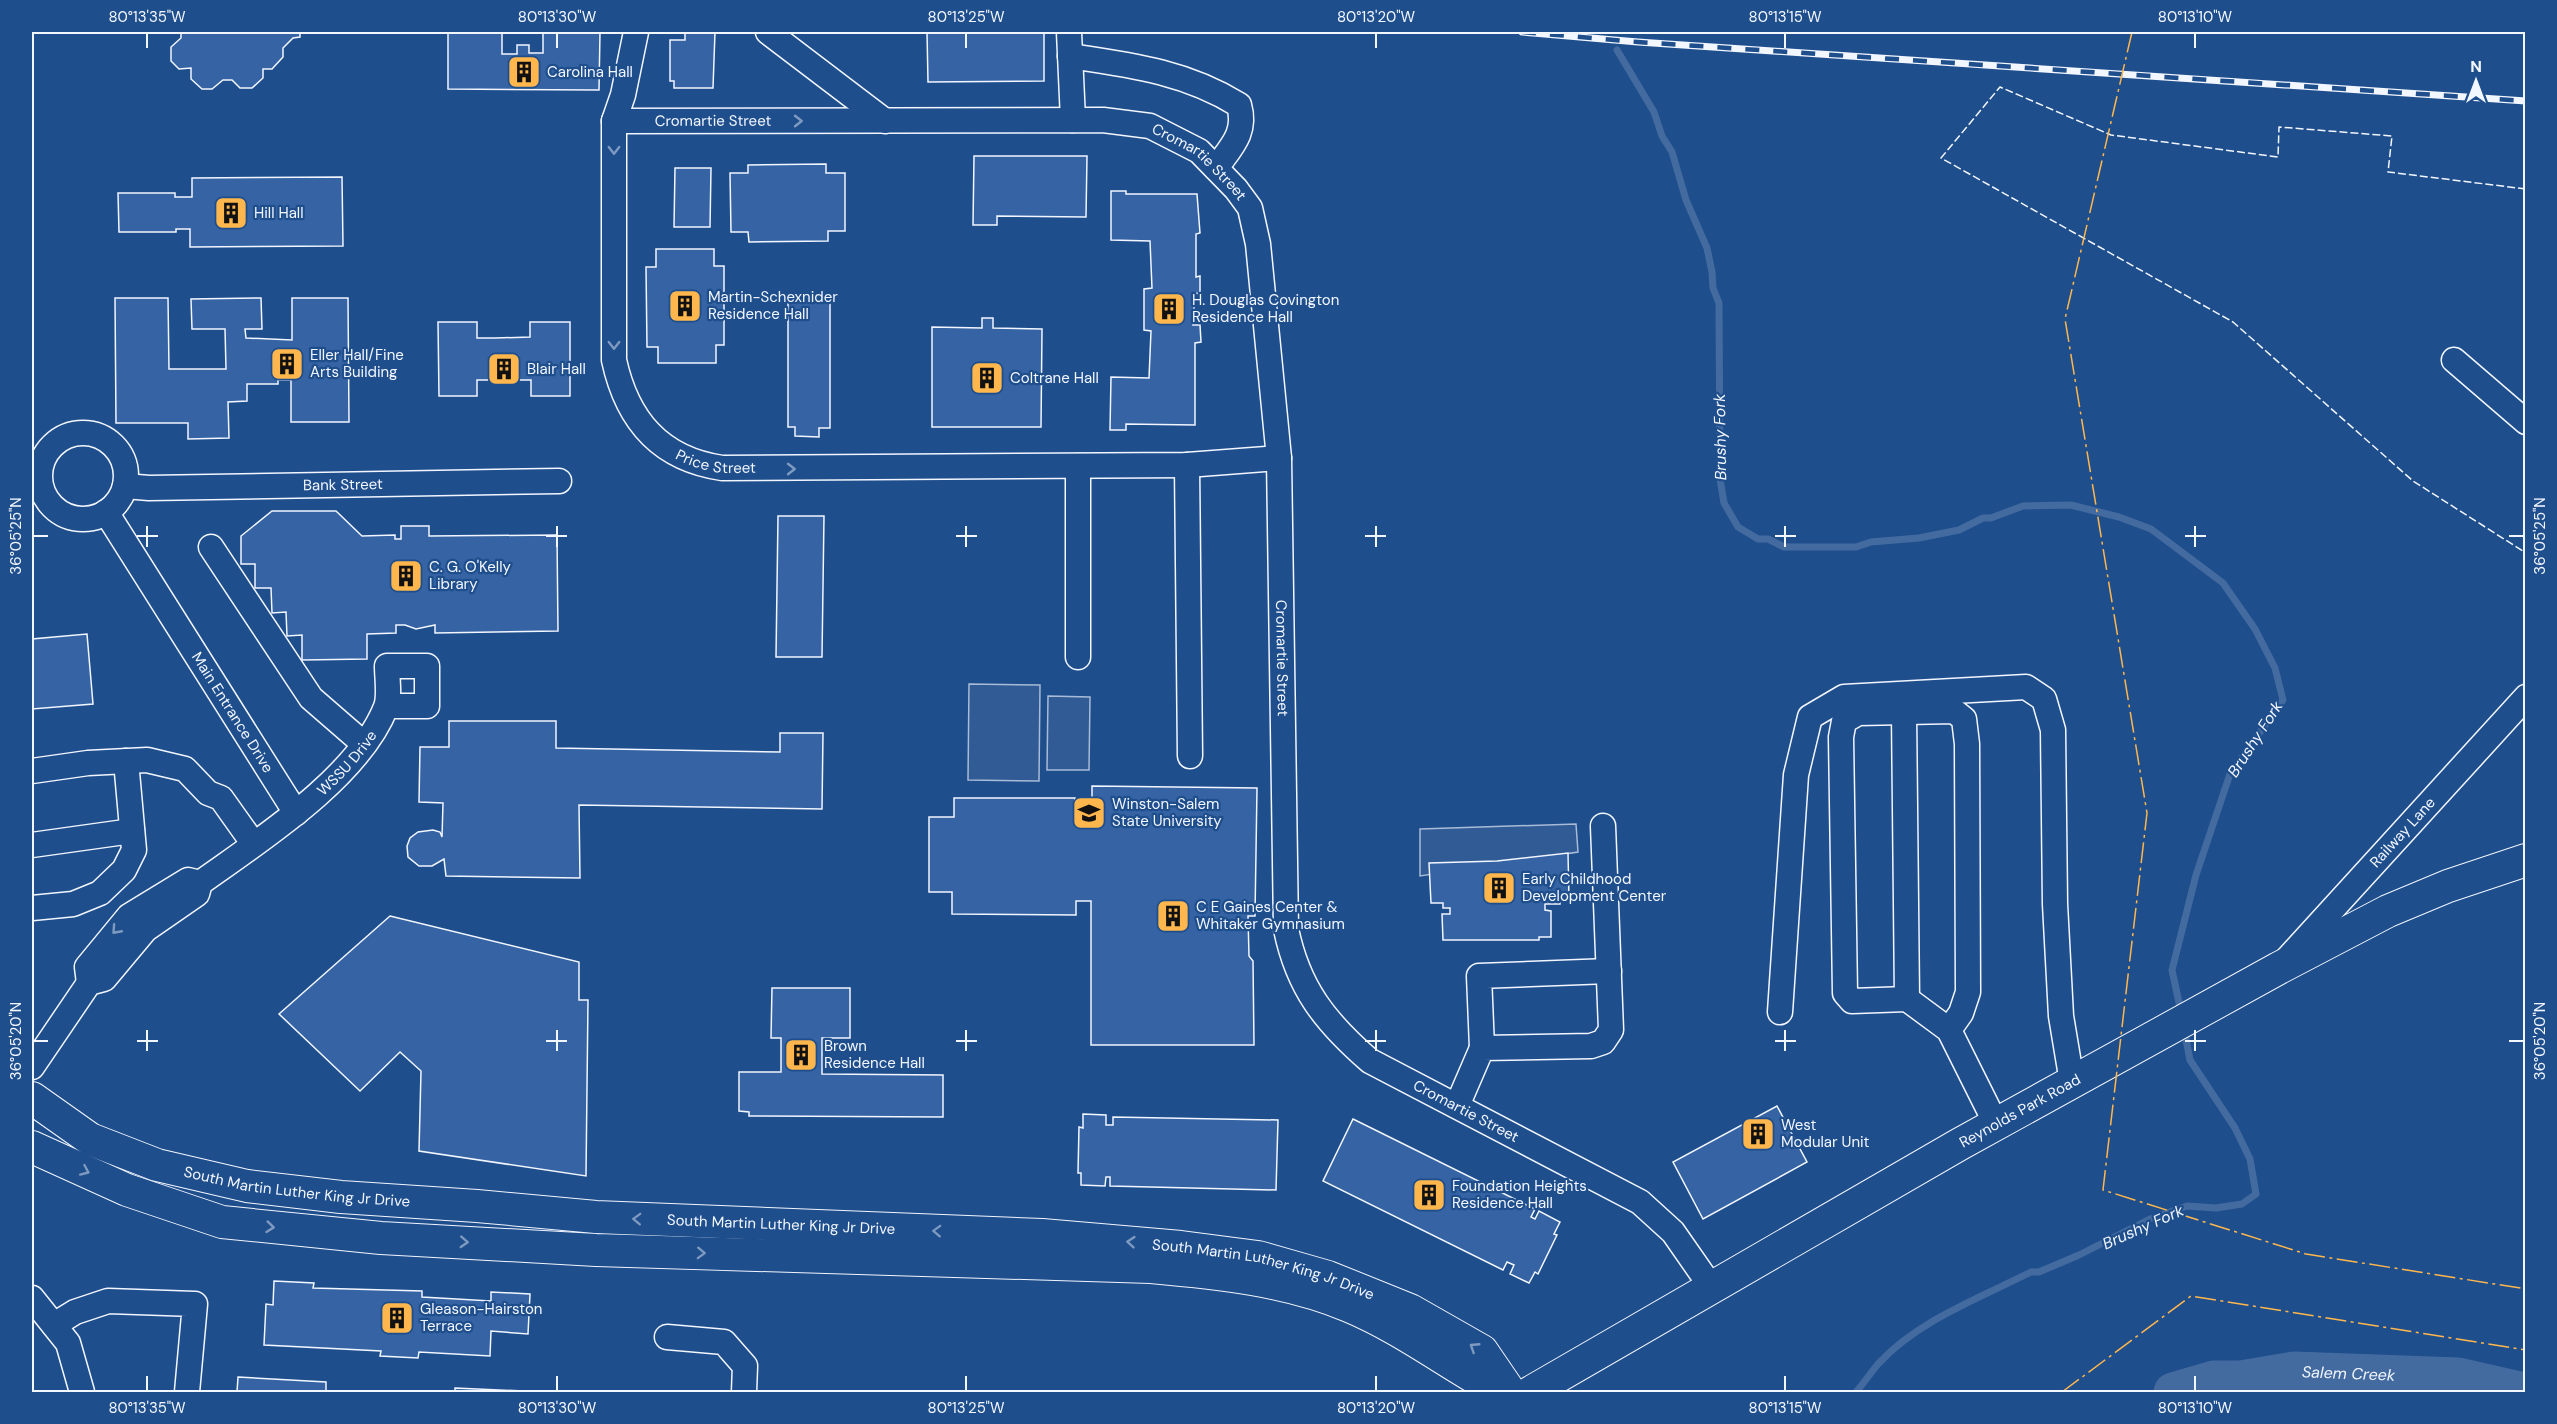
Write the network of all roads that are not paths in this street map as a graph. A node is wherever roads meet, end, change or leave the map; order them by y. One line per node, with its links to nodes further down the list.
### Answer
1 (636, 32): 6 (street, Price Street)
2 (768, 32): 7 (street)
3 (1069, 32): 4 (street)
4 (1070, 56): 5 (street); 8 (street)
5 (1073, 120): 7 (street, Cromartie Street); 8 (street, Cromartie Street)
6 (614, 121): 7 (street, Cromartie Street, one-way to 7); 15 (street, Price Street, one-way to 15)
7 (885, 121)
8 (1216, 168): 12 (street, Cromartie Street)
9 (2454, 360): 10 (street)
10 (2526, 422)
11 (52, 446): 13 (street); 17 (street); 18 (street)
12 (1279, 458): 14 (street, Price Street); 45 (street, Cromartie Street)
13 (32, 460)
14 (1195, 465): 15 (street, Price Street); 26 (street)
15 (1077, 466): 21 (street)
16 (559, 481): 17 (street, Bank Street)
17 (125, 486): 19 (street)
18 (38, 491): 19 (street)
19 (105, 512): 29 (street, Main Entrance Drive)
20 (211, 547): 25 (street)
21 (1077, 657)
22 (2526, 698): 36 (street, Railway Lane)
23 (387, 706): 25 (street, WSSU Drive)
24 (1904, 712): 38 (street); 38 (street); 40 (street)
25 (364, 744): 29 (street, WSSU Drive)
26 (1190, 756)
27 (126, 761): 28 (street); 31 (street); 33 (street)
28 (32, 771)
29 (296, 813): 33 (street)
30 (1603, 826): 37 (street)
31 (132, 831): 32 (street); 35 (street)
32 (32, 845)
33 (246, 849): 42 (street)
34 (2526, 860): 36 (main road, Reynolds Park Road)
35 (32, 908)
36 (2279, 968): 43 (main road, Reynolds Park Road)
37 (1609, 971): 41 (street); 41 (street)
38 (1907, 999): 40 (street)
39 (1780, 1012): 43 (street)
40 (1949, 1030): 46 (street)
41 (1482, 1048): 45 (street)
42 (32, 1067)
43 (2072, 1082): 46 (main road, Reynolds Park Road)
44 (32, 1098): 56 (main road, South Martin Luther King Jr Drive, one-way to 44)
45 (1457, 1106): 48 (street, Cromartie Street)
46 (1996, 1124): 48 (main road, Reynolds Park Road)
47 (32, 1147): 55 (main road, South Martin Luther King Jr Drive, one-way to 55)
48 (1712, 1288): 57 (main road, Reynolds Park Road)
49 (32, 1298): 50 (street)
50 (54, 1325): 52 (street); 53 (street)
51 (667, 1337): 54 (street)
52 (82, 1392)
53 (187, 1392)
54 (744, 1392)
55 (1500, 1392)
56 (1510, 1392)
57 (1531, 1392)

